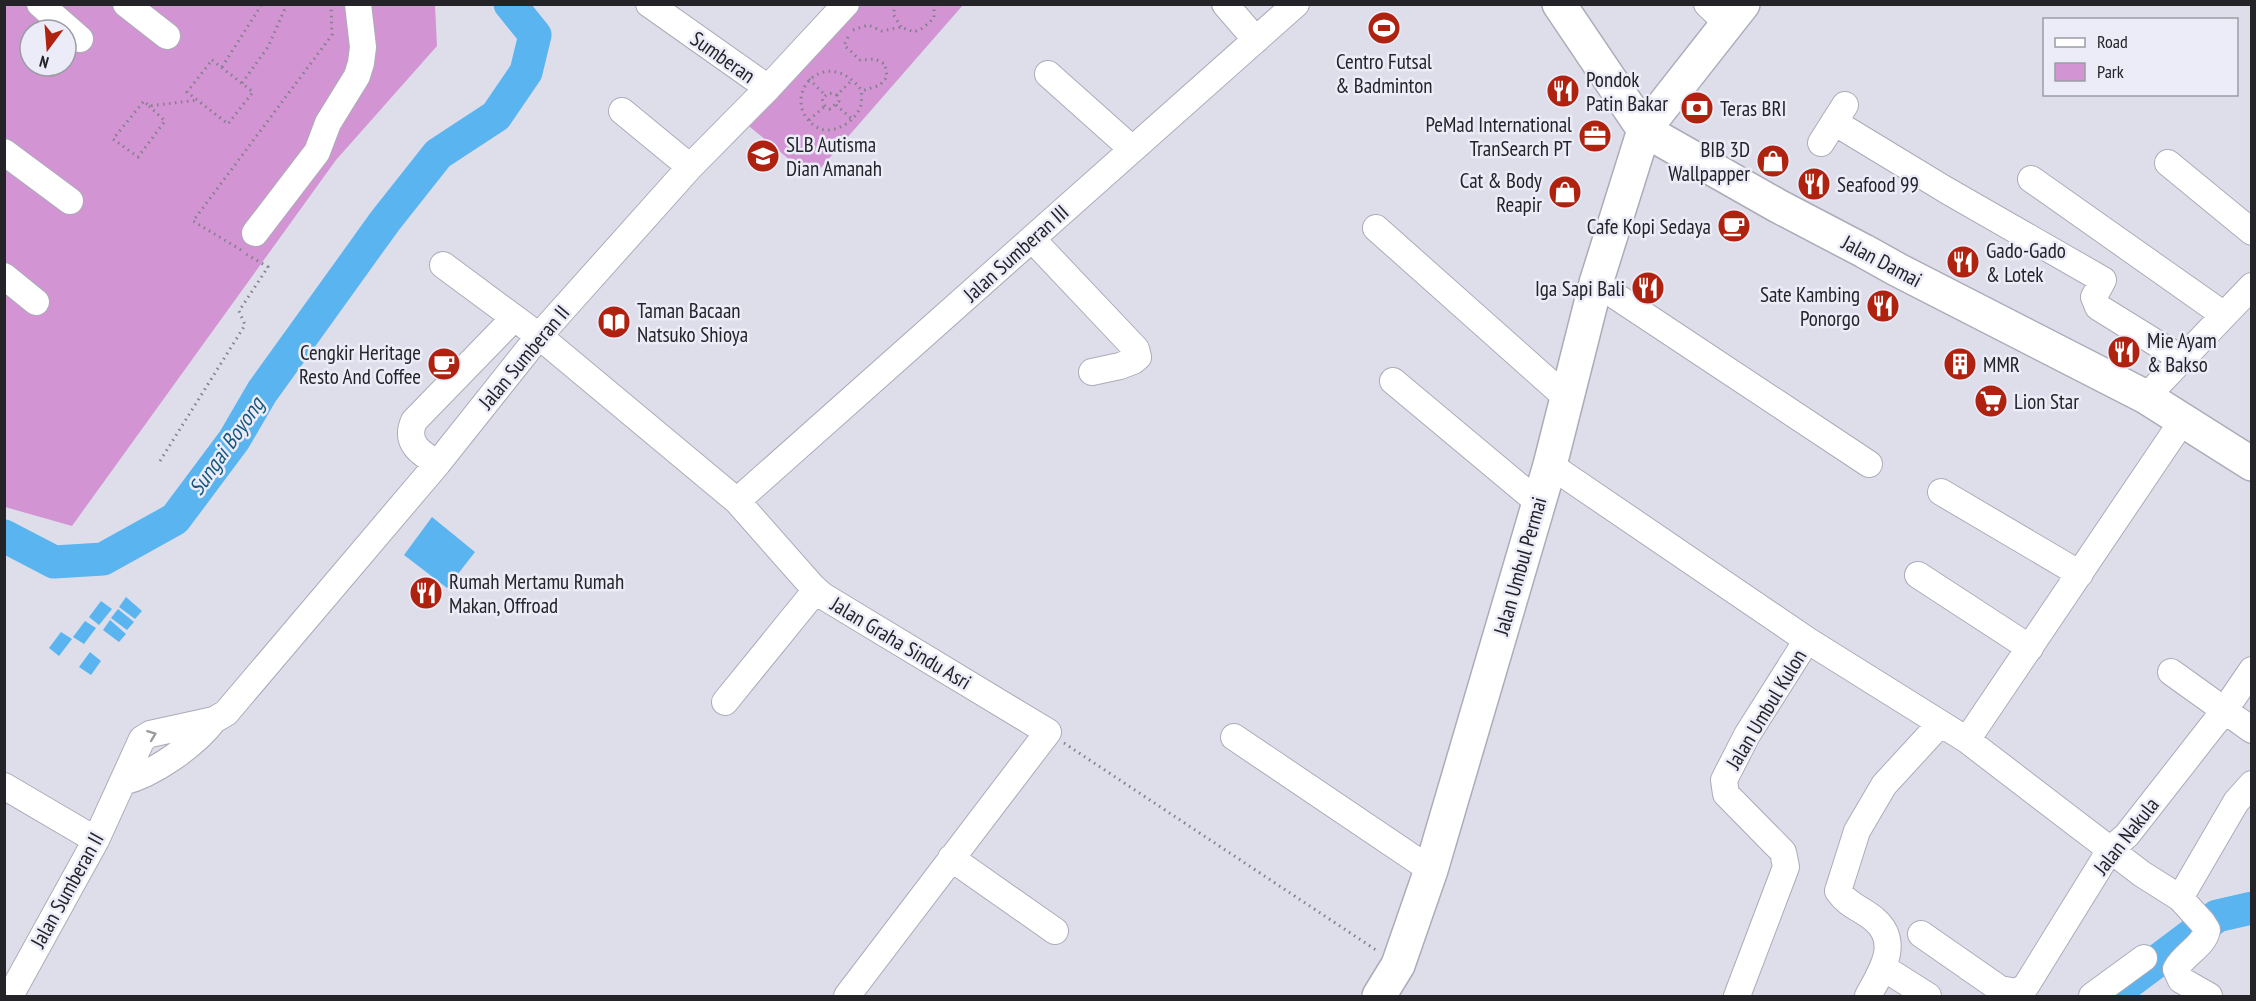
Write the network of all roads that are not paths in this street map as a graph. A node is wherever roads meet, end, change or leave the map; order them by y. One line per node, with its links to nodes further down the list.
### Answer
1 (40, 4): 11 (street)
2 (126, 4): 10 (street)
3 (358, 4): 26 (street)
4 (649, 4): 14 (street, Sumberan)
5 (846, 4): 14 (street, Jalan Sumberan II)
6 (1225, 4): 12 (street)
7 (1296, 4): 12 (street, Jalan Sumberan III)
8 (1559, 4): 17 (main road, Jalan Damai)
9 (1726, 11): 17 (main road)
10 (167, 36)
11 (80, 39)
12 (1256, 40): 18 (street, Jalan Sumberan III)
13 (1048, 74): 18 (street)
14 (768, 88): 21 (street, Jalan Sumberan II)
15 (622, 111): 21 (street)
16 (1833, 123): 36 (street)
17 (1644, 130): 30 (main road, Jalan Umbul Permai); 39 (main road, Jalan Damai)
18 (1132, 149): 27 (street, Jalan Sumberan III)
19 (4, 152): 23 (street)
20 (2168, 163): 25 (street)
21 (690, 167): 35 (street, Jalan Sumberan II)
22 (2031, 179): 33 (street)
23 (70, 201)
24 (1376, 228): 40 (street)
25 (2252, 232)
26 (255, 233)
27 (1032, 239): 37 (street); 47 (street, Jalan Sumberan III)
28 (443, 265): 34 (street, Jalan Graha Sindu Asri)
29 (4, 276): 32 (street)
30 (1596, 283): 40 (main road, Jalan Umbul Permai); 43 (street)
31 (2252, 286): 33 (street)
32 (36, 302)
33 (2224, 315): 36 (street)
34 (513, 319): 35 (street, Jalan Graha Sindu Asri); 42 (street)
35 (539, 336): 42 (street, Jalan Sumberan II); 47 (street, Jalan Graha Sindu Asri)
36 (2182, 359): 39 (street)
37 (1092, 372)
38 (1393, 381): 48 (street)
39 (2146, 397): 41 (main road, Jalan Damai)
40 (1567, 398): 45 (main road, Jalan Umbul Permai)
41 (2183, 420): 44 (main road, Jalan Damai); 49 (street)
42 (438, 464): 64 (street, Jalan Sumberan II)
43 (1869, 464)
44 (2252, 464)
45 (1550, 465): 48 (main road, Jalan Umbul Permai); 52 (street)
46 (1941, 492): 49 (street)
47 (737, 501): 51 (street, Jalan Graha Sindu Asri)
48 (1539, 503): 67 (main road, Jalan Umbul Permai)
49 (2080, 574): 53 (street)
50 (1918, 575): 53 (street)
51 (816, 590): 56 (street); 66 (street, Jalan Graha Sindu Asri)
52 (1807, 640): 58 (street); 78 (street, Jalan Umbul Kulon)
53 (2030, 648): 61 (street)
54 (2252, 670): 57 (street, Jalan Nakula)
55 (2171, 672): 57 (street)
56 (725, 702)
57 (2224, 711): 59 (street); 65 (street, Jalan Nakula)
58 (1940, 724): 61 (street); 72 (street)
59 (2252, 730)
60 (1234, 737): 67 (street)
61 (1967, 740): 65 (street)
62 (2252, 784): 68 (street)
63 (4, 786): 64 (street)
64 (96, 840): 73 (street, Jalan Sumberan II)
65 (2110, 850): 68 (street); 74 (street, Jalan Nakula)
66 (951, 858): 69 (street); 76 (street)
67 (1431, 870): 77 (main road, Jalan Umbul Permai)
68 (2180, 898): 82 (street)
69 (1055, 931)
70 (1921, 934): 75 (street)
71 (2144, 958): 81 (street)
72 (1882, 971): 79 (street); 80 (street)
73 (8, 991)
74 (2032, 991): 75 (street, Jalan Nakula)
75 (1996, 993)
76 (847, 996)
77 (1379, 996)
78 (1737, 996)
79 (1868, 996)
80 (1928, 996)
81 (2092, 996)
82 (2209, 996)

